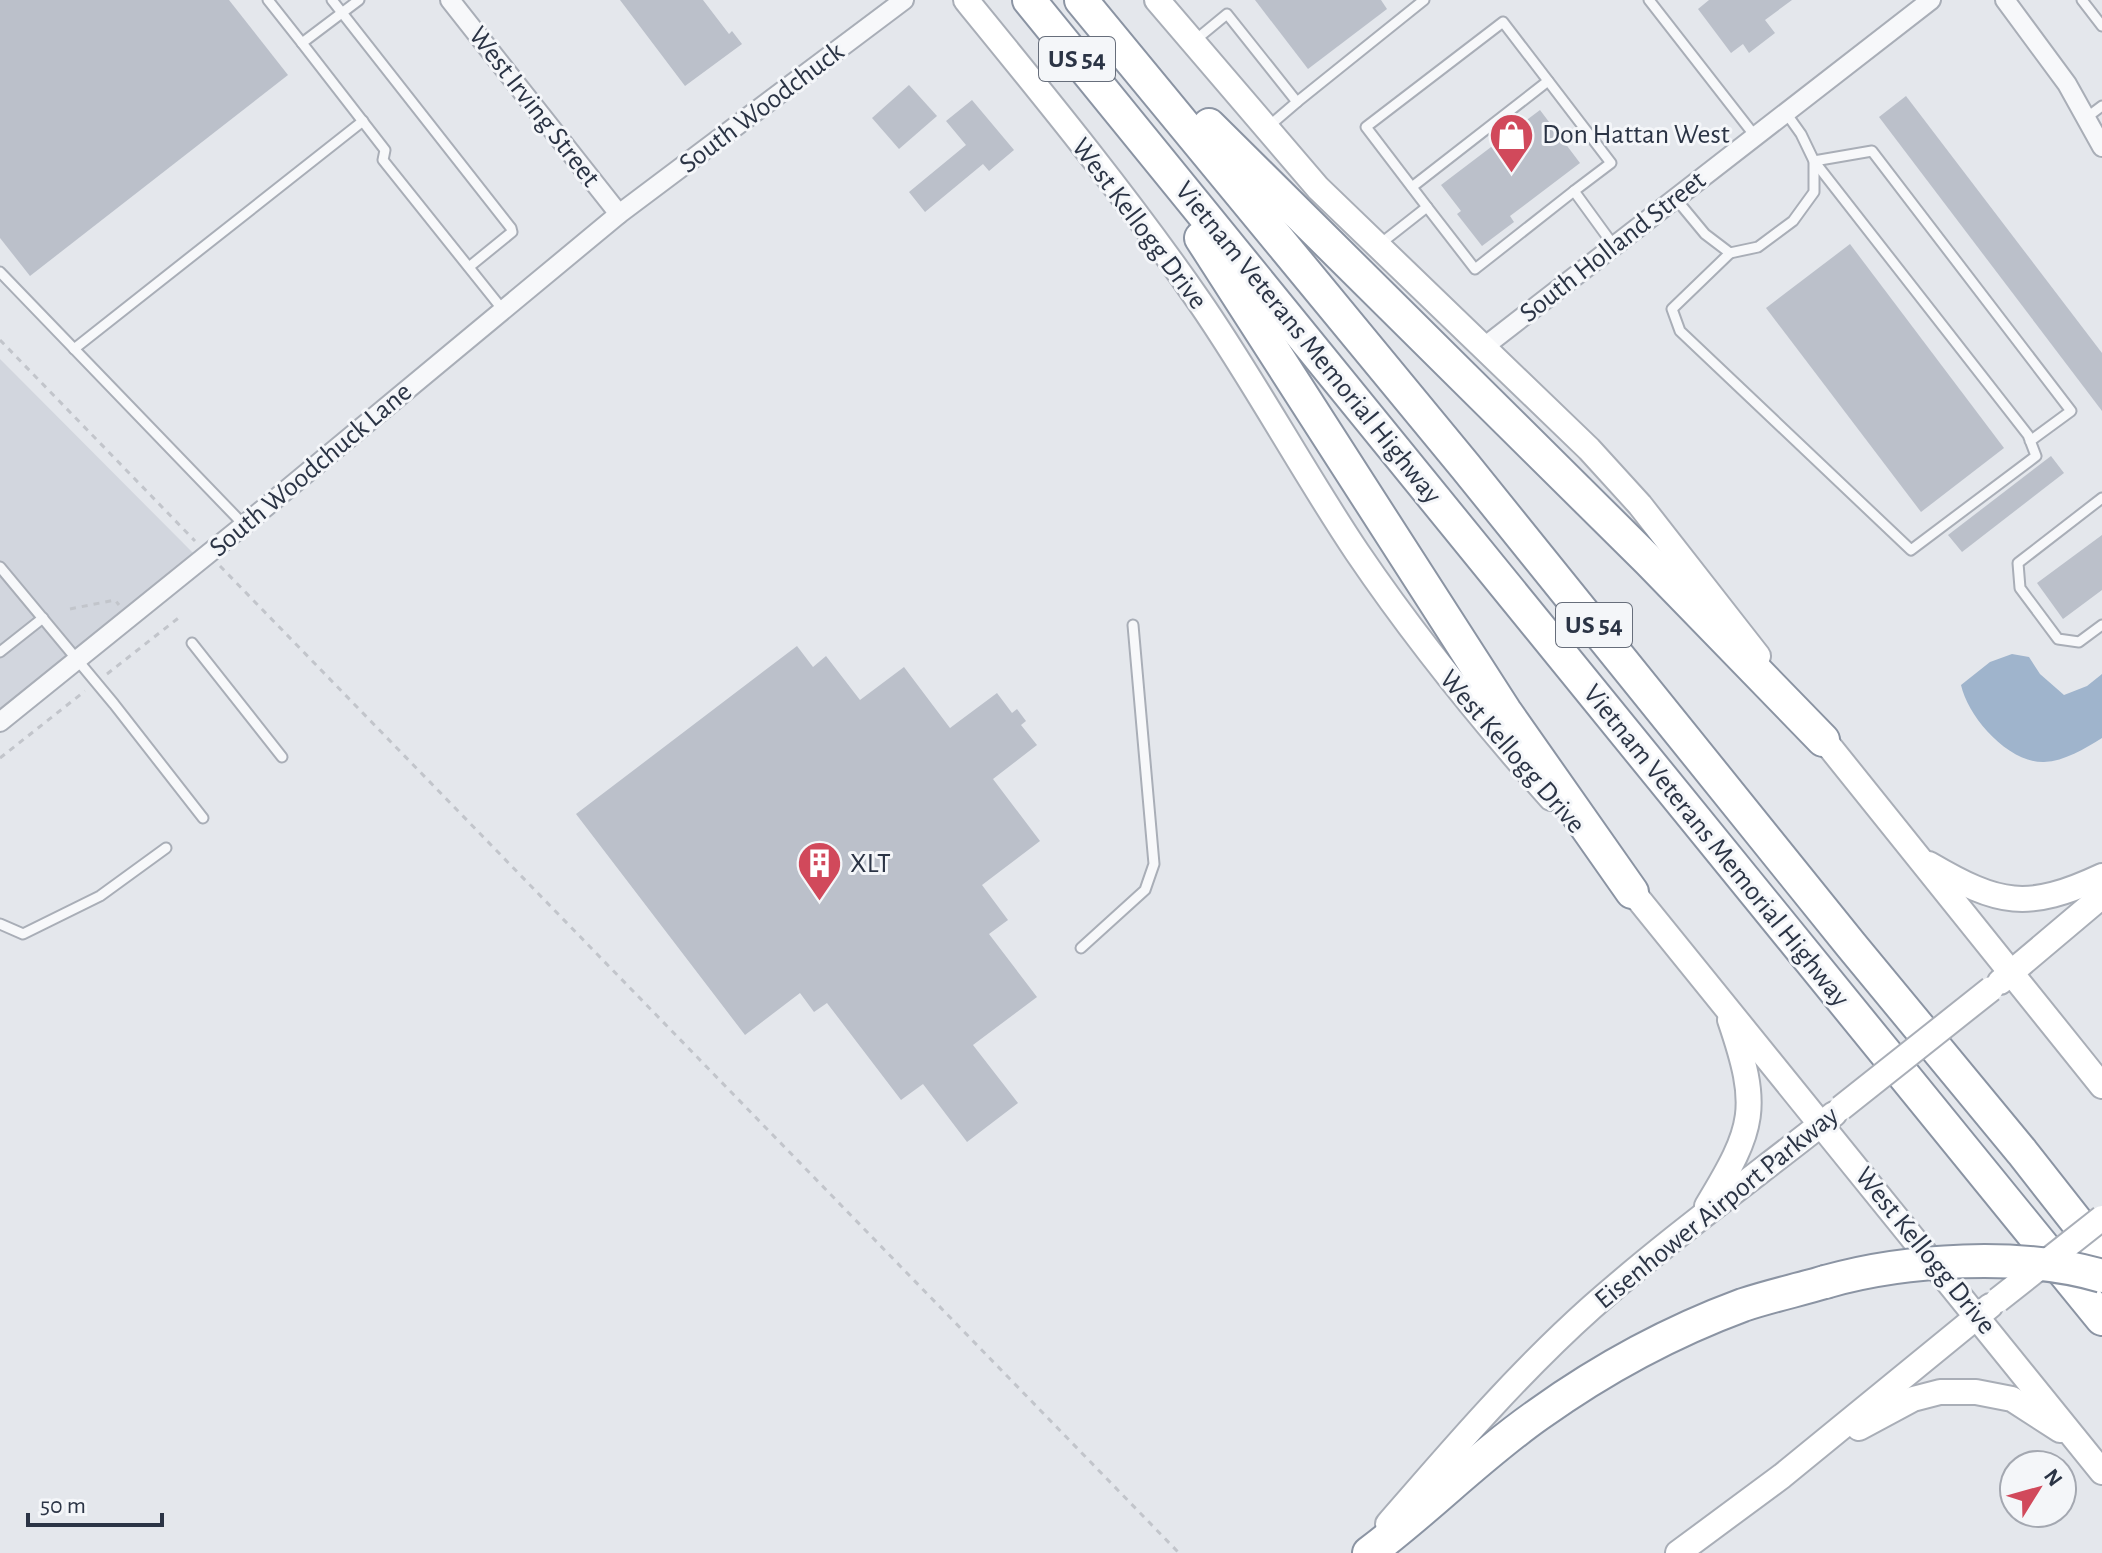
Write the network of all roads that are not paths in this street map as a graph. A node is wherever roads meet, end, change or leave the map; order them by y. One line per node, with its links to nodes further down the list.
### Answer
1 (268, 0): 19 (lane)
2 (332, 0): 16 (lane)
3 (359, 0): 16 (lane)
4 (450, 0): 35 (street, West Irving Street)
5 (904, 0): 35 (street, South Woodchuck)
6 (966, 0): 61 (main road, West Kellogg Drive)
7 (1029, 0): 24 (highway, Vietnam Veterans Memorial Highway / US 54)
8 (1081, 0): 71 (highway, Vietnam Veterans Memorial Highway / US 54)
9 (1090, 0): 55 (highway)
10 (1649, 0): 28 (lane)
11 (2005, 0): 25 (street)
12 (2082, 0): 17 (lane)
13 (1420, 2): 21 (lane)
14 (1924, 2): 23 (street, South Holland Street)
15 (1165, 3): 18 (main road)
16 (342, 13): 19 (lane); 39 (lane)
17 (2102, 26)
18 (1192, 42): 21 (lane); 27 (main road)
19 (302, 43): 26 (lane)
20 (1548, 81): 31 (lane); 31 (lane); 32 (lane)
21 (1297, 102): 27 (lane)
22 (2102, 106): 25 (lane)
23 (1786, 113): 28 (street, South Holland Street); 30 (lane)
24 (1124, 117): 61 (highway); 74 (highway, Vietnam Veterans Memorial Highway / US 54)
25 (2086, 118): 29 (street)
26 (363, 121): 39 (lane); 43 (lane)
27 (1266, 128): 36 (main road)
28 (1755, 137): 33 (street, South Holland Street)
29 (2102, 147)
30 (1814, 161): 38 (lane); 44 (lane); 44 (lane)
31 (1412, 187): 34 (lane)
32 (1574, 191): 34 (lane); 37 (lane)
33 (1676, 199): 37 (street, South Holland Street); 38 (lane)
34 (1427, 207): 36 (lane)
35 (619, 214): 41 (street, South Woodchuck Lane)
36 (1377, 246): 42 (main road)
37 (1614, 246): 42 (street, South Holland Street)
38 (1730, 253): 44 (lane)
39 (469, 267): 41 (lane)
40 (0, 272): 43 (lane)
41 (503, 310): 46 (street, South Woodchuck Lane)
42 (1484, 347): 55 (main road)
43 (74, 349): 46 (lane)
44 (2030, 441)
45 (2102, 498): 50 (lane)
46 (244, 525): 53 (street, South Woodchuck Lane)
47 (0, 567): 48 (lane)
48 (43, 618): 52 (lane); 53 (lane)
49 (1133, 625): 64 (lane)
50 (2102, 625)
51 (192, 643): 56 (lane)
52 (0, 652)
53 (77, 662): 54 (street, South Woodchuck Lane); 57 (lane)
54 (0, 722)
55 (1823, 740): 59 (main road)
56 (282, 757)
57 (203, 818)
58 (166, 848): 63 (lane)
59 (1916, 856): 60 (main road); 65 (main road)
60 (2102, 876)
61 (1632, 892): 66 (main road, West Kellogg Drive)
62 (2102, 896): 65 (main road, Eisenhower Airport Parkway)
63 (0, 924)
64 (1081, 948)
65 (2000, 981): 67 (main road); 68 (main road, Eisenhower Airport Parkway, bridge)
66 (1726, 1006): 68 (main road, West Kellogg Drive); 70 (main road)
67 (2102, 1086)
68 (1822, 1123): 70 (main road, Eisenhower Airport Parkway); 73 (main road, West Kellogg Drive)
69 (2102, 1218): 73 (main road, bridge)
70 (1676, 1238): 78 (main road, Eisenhower Airport Parkway)
71 (2102, 1254)
72 (2102, 1276): 79 (highway, bridge)
73 (1978, 1316): 75 (main road, West Kellogg Drive); 77 (main road)
74 (2102, 1319)
75 (2077, 1440): 76 (main road, West Kellogg Drive); 77 (main road)
76 (2102, 1472)
77 (1782, 1476): 80 (main road)
78 (1363, 1553)
79 (1369, 1553)
80 (1678, 1553)

